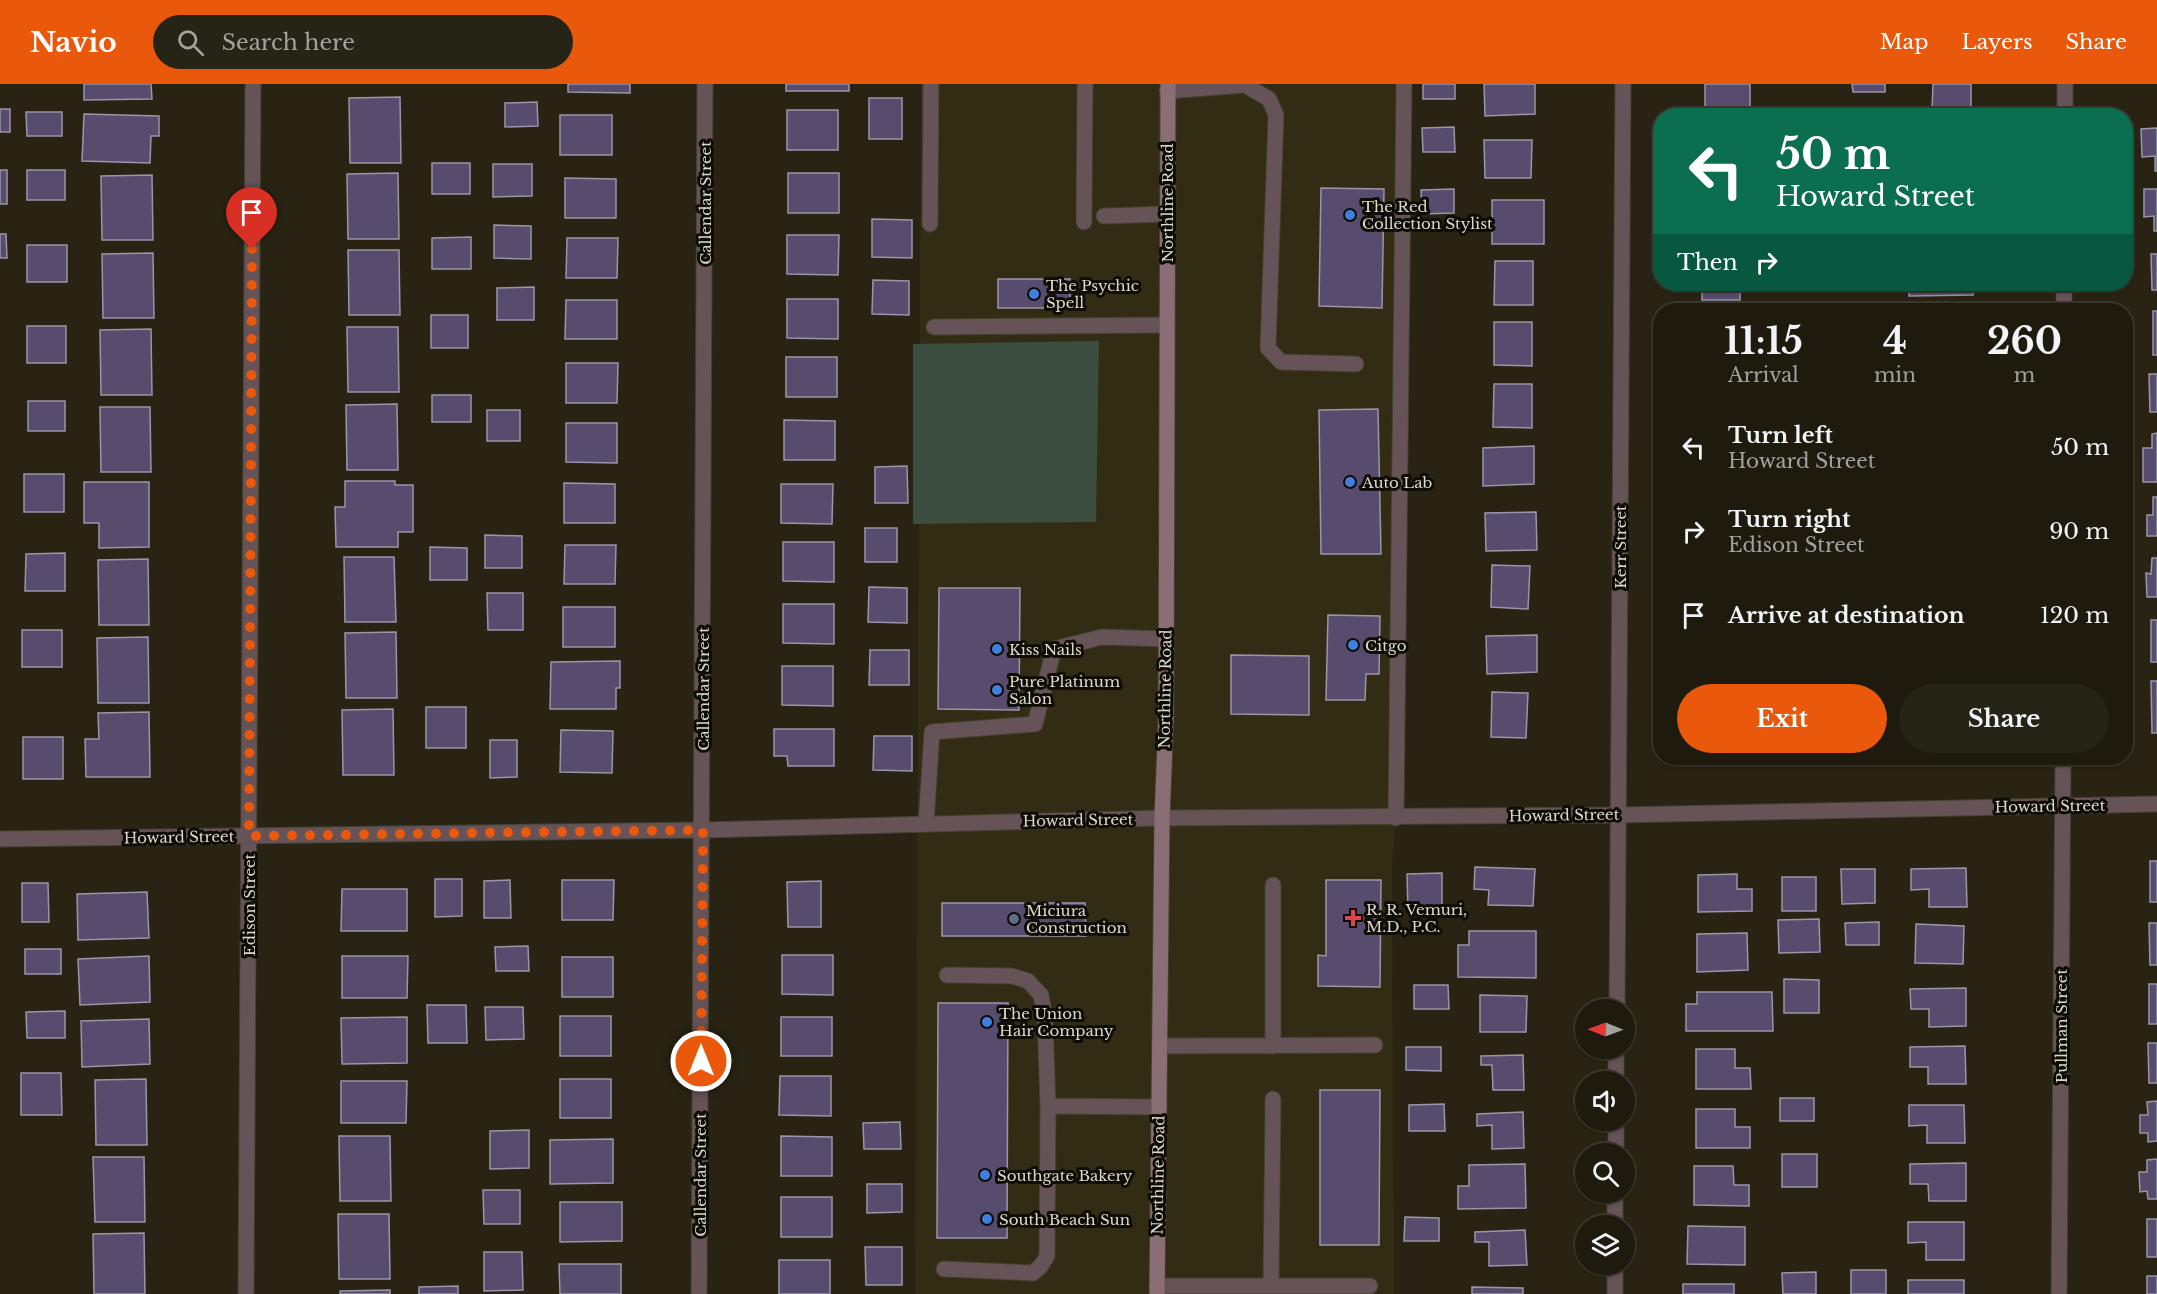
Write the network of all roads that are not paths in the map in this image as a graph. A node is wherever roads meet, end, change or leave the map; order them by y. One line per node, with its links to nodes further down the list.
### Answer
1 (253, 84): 26 (street, Edison Street)
2 (705, 84): 25 (street, Callendar Street)
3 (931, 84): 13 (street)
4 (1085, 84): 12 (street)
5 (1404, 84): 23 (street)
6 (1623, 84): 21 (street, Kerr Street)
7 (2065, 84): 9 (street)
8 (1168, 87): 10 (main road, Northline Road); 16 (street)
9 (2065, 108)
10 (1167, 214): 11 (street); 14 (main road, Northline Road)
11 (1104, 216)
12 (1084, 222)
13 (930, 224)
14 (1167, 325): 15 (street); 17 (main road, Northline Road)
15 (934, 327)
16 (1356, 364)
17 (1166, 639): 22 (main road, Northline Road); 24 (street)
18 (2063, 765): 20 (street, Pullman Street)
19 (2157, 804): 20 (street, Howard Street)
20 (2063, 806): 21 (street, Howard Street); 45 (street, Pullman Street)
21 (1618, 815): 23 (street, Howard Street); 30 (street, Kerr Street)
22 (1162, 818): 23 (street, Howard Street); 24 (street, Howard Street); 32 (main road, Northline Road)
23 (1396, 818)
24 (926, 824): 25 (street, Howard Street)
25 (703, 830): 26 (street, Howard Street); 43 (street, Callendar Street)
26 (249, 836): 27 (street, Howard Street); 42 (street, Edison Street)
27 (0, 839)
28 (1273, 885): 33 (street)
29 (947, 975): 35 (street)
30 (1617, 999)
31 (1375, 1045): 33 (street)
32 (1160, 1046): 33 (street); 36 (main road, Northline Road)
33 (1273, 1046)
34 (1273, 1099): 39 (street)
35 (1048, 1106): 36 (street); 37 (street)
36 (1159, 1107): 41 (main road, Northline Road)
37 (944, 1269)
38 (1615, 1275): 44 (street)
39 (1271, 1286): 40 (street); 41 (street)
40 (1370, 1286)
41 (1157, 1290)
42 (246, 1294)
43 (699, 1294)
44 (1615, 1294)
45 (2059, 1294)

